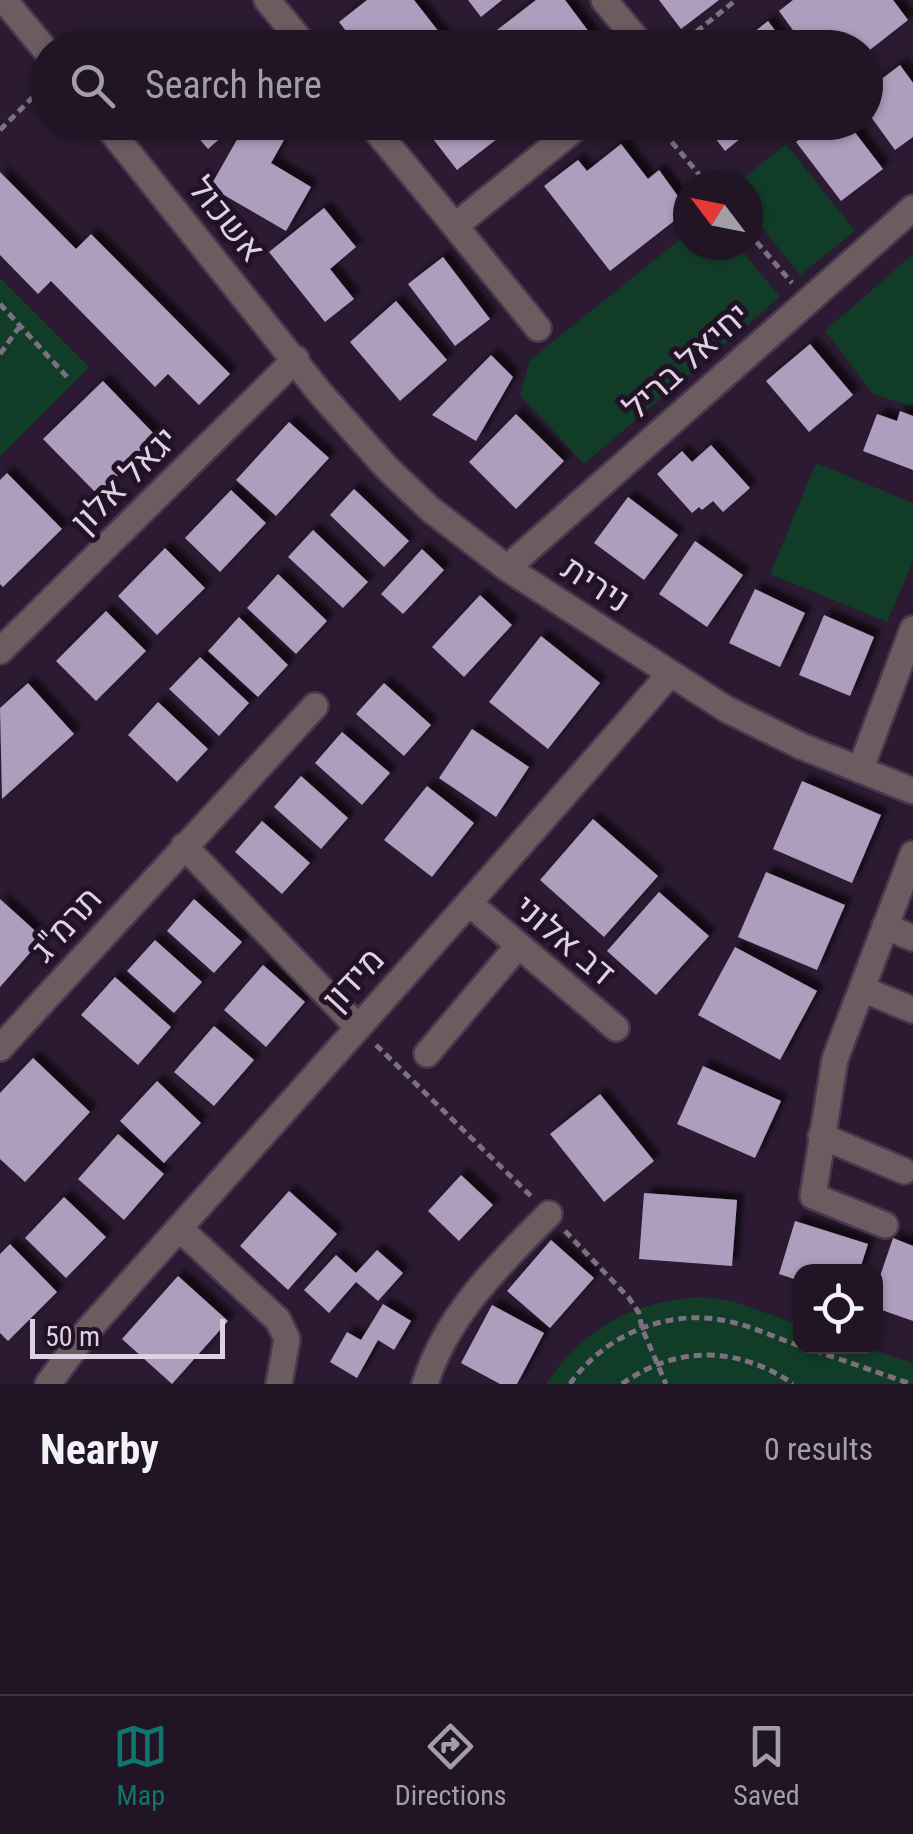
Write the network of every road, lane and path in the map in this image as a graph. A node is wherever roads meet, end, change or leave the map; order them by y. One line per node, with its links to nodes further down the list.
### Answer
1 (4, 0): 8 (street)
2 (268, 0): 5 (street)
3 (604, 0): 6 (street)
4 (736, 0): 7 (path)
5 (292, 30)
6 (629, 30)
7 (698, 30)
8 (30, 32)
9 (30, 100): 10 (path)
10 (0, 130)
11 (119, 140): 24 (street, אשכול)
12 (384, 140): 17 (street)
13 (561, 140): 17 (street)
14 (669, 140): 15 (path)
15 (695, 170)
16 (913, 208): 19 (street, יחיאל בריל)
17 (455, 226): 22 (street)
18 (763, 250): 19 (path)
19 (806, 300): 26 (street, יחיאל בריל)
20 (0, 304): 21 (path)
21 (20, 326): 23 (path); 25 (path)
22 (538, 328)
23 (0, 354)
24 (296, 359): 26 (street, נירית); 28 (street, יגאל אלון)
25 (69, 380)
26 (507, 568): 29 (street, נירית)
27 (913, 629): 31 (street)
28 (0, 650)
29 (670, 675): 31 (street, נירית); 35 (street, מידון)
30 (315, 706): 33 (street, תרמ"ג)
31 (860, 770): 32 (street, נירית)
32 (913, 792)
33 (184, 846): 41 (street); 43 (street, תרמ"ג)
34 (913, 854): 36 (street)
35 (470, 904): 38 (street, דב אלוני); 41 (street, מידון)
36 (886, 926): 37 (street); 39 (street)
37 (913, 938)
38 (518, 946): 42 (street, דב אלוני); 44 (street)
39 (862, 989): 40 (street); 45 (street)
40 (913, 1010)
41 (356, 1026): 47 (path); 49 (street, מידון)
42 (616, 1028)
43 (0, 1048)
44 (426, 1054)
45 (821, 1136): 46 (street); 48 (street)
46 (904, 1171)
47 (548, 1214): 50 (path); 58 (street)
48 (885, 1225)
49 (179, 1228): 51 (street, מידון); 57 (street)
50 (642, 1328): 52 (path); 54 (path); 59 (path)
51 (88, 1330): 55 (street, מידון); 56 (street, מידון)
52 (793, 1343)
53 (824, 1354): 63 (path)
54 (658, 1363): 60 (path); 61 (path); 62 (path)
55 (48, 1384)
56 (72, 1384)
57 (278, 1384)
58 (425, 1384)
59 (570, 1384)
60 (622, 1384)
61 (666, 1384)
62 (793, 1384)
63 (912, 1384)

